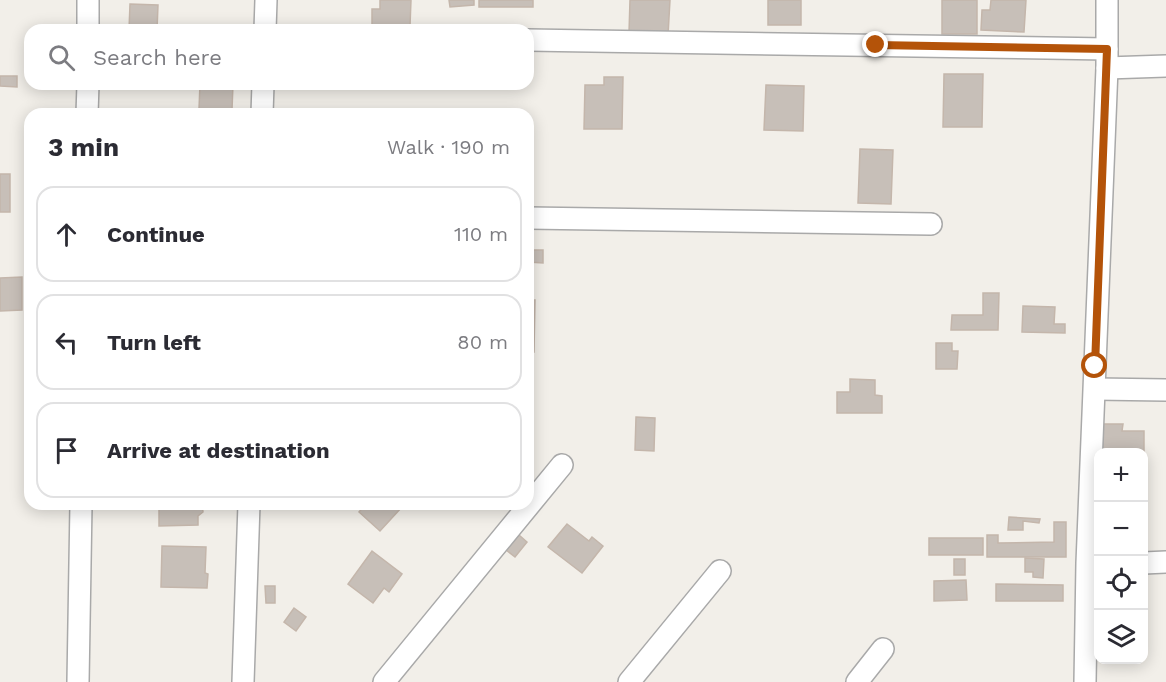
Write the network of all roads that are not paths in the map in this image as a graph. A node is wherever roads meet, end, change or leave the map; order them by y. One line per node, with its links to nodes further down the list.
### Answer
1 (88, 0): 4 (street)
2 (266, 0): 5 (street)
3 (1107, 0): 7 (street)
4 (88, 24)
5 (265, 24)
6 (534, 40): 7 (street)
7 (1107, 58): 8 (street); 15 (street)
8 (1166, 66)
9 (88, 90): 11 (street)
10 (263, 90): 12 (street)
11 (87, 108)
12 (262, 108)
13 (534, 218): 14 (street)
14 (931, 224)
15 (1095, 389): 16 (street); 23 (street)
16 (1166, 390)
17 (562, 465): 18 (street)
18 (534, 499)
19 (81, 510): 27 (street)
20 (249, 510): 28 (street)
21 (525, 510): 29 (street)
22 (1166, 562): 24 (street)
23 (1093, 563): 32 (street)
24 (1148, 563)
25 (720, 571): 30 (street)
26 (883, 649): 31 (street)
27 (78, 682)
28 (243, 682)
29 (384, 682)
30 (629, 682)
31 (857, 682)
32 (1085, 682)

